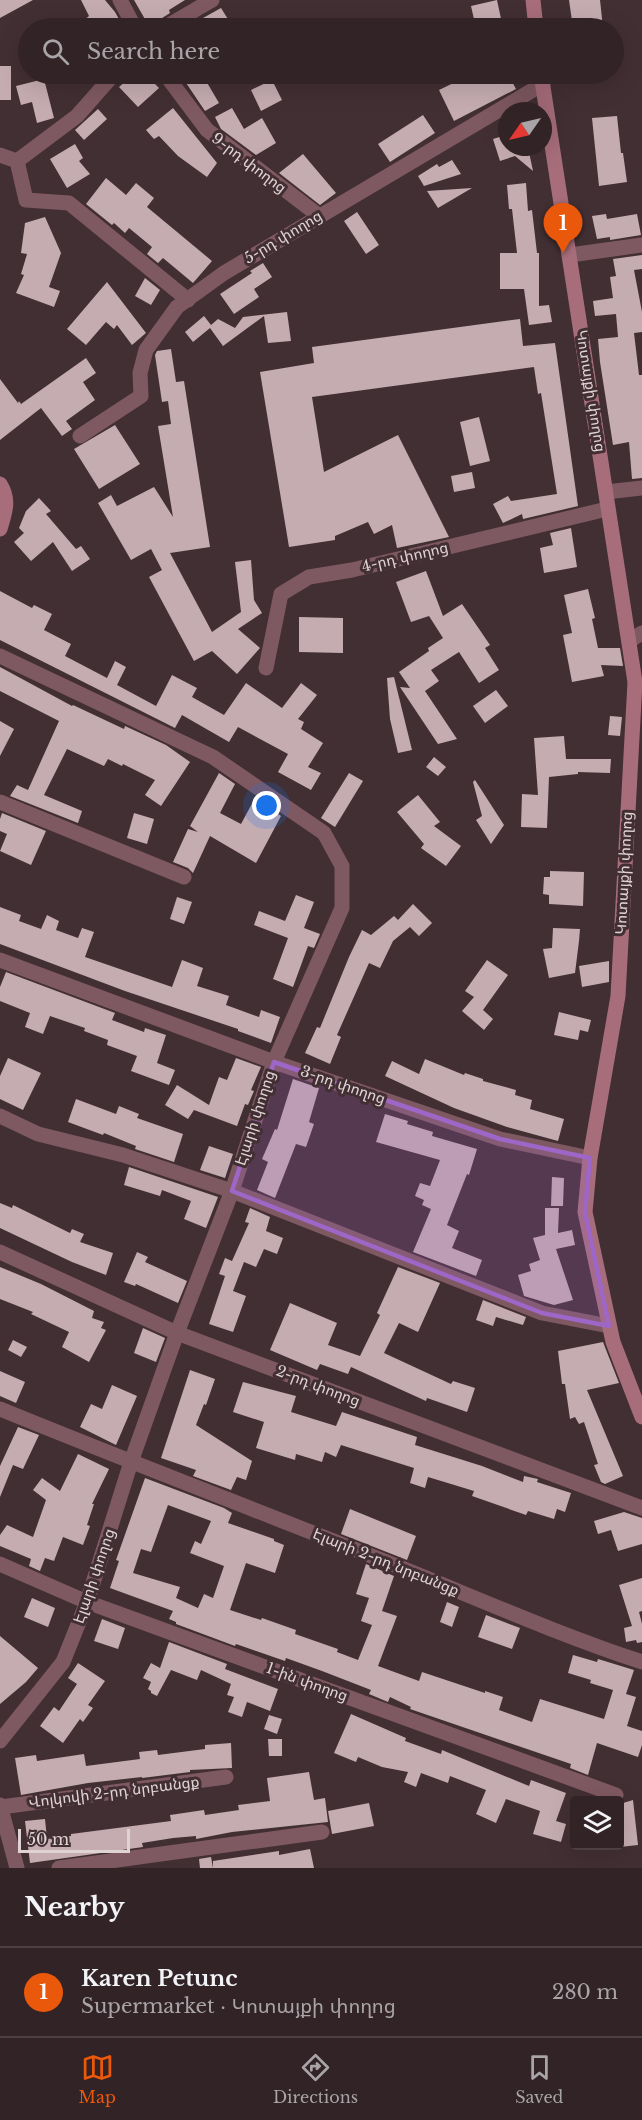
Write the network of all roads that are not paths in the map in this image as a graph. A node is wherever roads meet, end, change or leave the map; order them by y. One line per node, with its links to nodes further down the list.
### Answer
1 (120, 0): 4 (street)
2 (212, 0): 5 (street)
3 (533, 0): 6 (main road)
4 (130, 18)
5 (181, 18)
6 (535, 18)
7 (105, 84): 12 (street)
8 (172, 84): 13 (street, 9-րդ փողոց)
9 (534, 84): 13 (street, 5-րդ փողոց)
10 (543, 84): 15 (main road, Կոտայքի փողոց)
11 (0, 155): 12 (street)
12 (16, 161): 16 (street)
13 (318, 215): 16 (street, 5-րդ փողոց)
14 (642, 245): 15 (street)
15 (570, 255): 20 (main road, Կոտայքի փողոց)
16 (188, 300): 17 (street, 5-րդ փողոց)
17 (80, 436)
18 (0, 484): 22 (main road)
19 (642, 488): 20 (street)
20 (606, 492): 21 (main road, Կոտայքի փողոց)
21 (607, 509): 23 (main road, Կոտայքի փողոց); 25 (street, 4-րդ փողոց)
22 (0, 529)
23 (636, 637): 31 (main road, Կոտայքի փողոց)
24 (0, 656): 29 (street, Էլարի փողոց)
25 (266, 668)
26 (0, 802): 27 (street)
27 (184, 877)
28 (0, 960): 29 (street, 3-րդ փողոց)
29 (274, 1062): 31 (street, 3-րդ փողոց); 32 (street, Էլարի փողոց)
30 (0, 1116): 32 (street)
31 (590, 1158): 34 (main road, Կոտայքի փողոց)
32 (231, 1191): 34 (street); 35 (street, Էլարի փողոց)
33 (0, 1252): 35 (street, 2-րդ փողոց)
34 (609, 1326): 37 (main road, Կոտայքի փողոց)
35 (177, 1333): 38 (street, Էլարի փողոց); 39 (street, 2-րդ փողոց)
36 (0, 1409): 38 (street, Էլարի 2-րդ նրբանցք)
37 (642, 1417)
38 (131, 1462): 41 (street, Էլարի փողոց); 42 (street, Էլարի 2-րդ նրբանցք)
39 (642, 1508)
40 (0, 1564): 41 (street, 1-ին փողոց)
41 (87, 1602): 43 (street, Էլարի փողոց); 45 (street, 1-ին փողոց)
42 (642, 1662)
43 (0, 1741)
44 (226, 1777): 46 (street, Վոլկովի 2-րդ նրբանցք)
45 (616, 1795)
46 (0, 1806): 48 (street)
47 (322, 1832): 49 (street)
48 (17, 1868)
49 (60, 1868)

